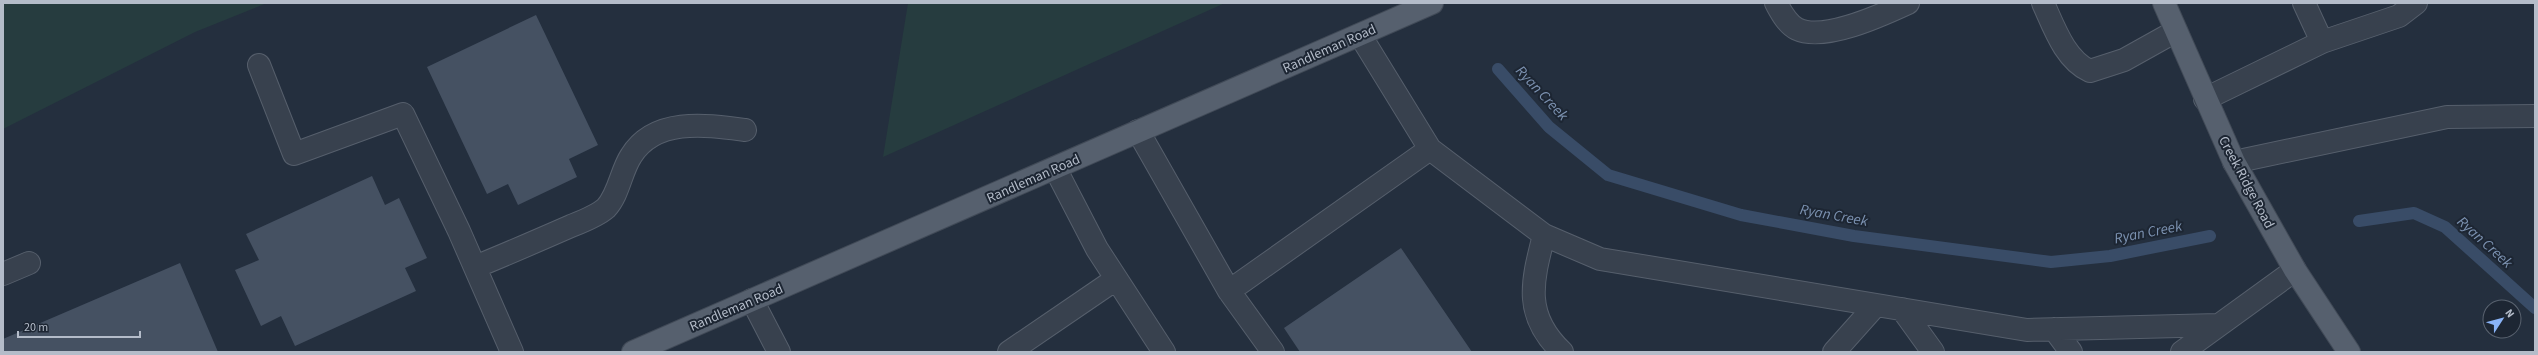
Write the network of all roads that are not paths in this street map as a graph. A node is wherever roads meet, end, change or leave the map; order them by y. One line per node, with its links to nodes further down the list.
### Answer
1 (1432, 3): 9 (main road, Randleman Road)
2 (1776, 3): 3 (lane)
3 (1908, 3)
4 (2043, 3): 8 (lane)
5 (2164, 3): 8 (main road, Creek Ridge Road)
6 (2304, 3): 10 (lane)
7 (2416, 3): 10 (lane)
8 (2176, 31): 12 (main road, Creek Ridge Road)
9 (1360, 35): 15 (main road, Randleman Road); 16 (lane)
10 (2322, 42): 12 (lane)
11 (259, 65): 21 (lane)
12 (2206, 99): 17 (main road, Creek Ridge Road)
13 (2535, 116): 17 (lane)
14 (745, 130): 21 (lane)
15 (1138, 132): 18 (main road, Randleman Road); 25 (lane)
16 (1430, 149): 19 (lane); 25 (lane)
17 (2234, 162): 22 (main road, Creek Ridge Road)
18 (1055, 168): 24 (lane); 26 (main road, Randleman Road)
19 (1544, 235): 27 (lane); 37 (lane)
20 (29, 263): 23 (lane)
21 (475, 267): 31 (lane)
22 (2294, 270): 29 (lane); 42 (main road, Creek Ridge Road)
23 (3, 274)
24 (1116, 278): 34 (lane); 35 (lane)
25 (1229, 291): 36 (lane)
26 (752, 300): 32 (main road, Randleman Road); 33 (lane)
27 (1876, 304): 28 (lane); 38 (lane)
28 (1902, 309): 30 (lane); 39 (lane)
29 (2218, 325): 30 (lane); 41 (lane)
30 (2054, 329): 40 (lane)
31 (512, 352)
32 (633, 352)
33 (779, 352)
34 (1009, 352)
35 (1164, 352)
36 (1273, 352)
37 (1562, 352)
38 (1834, 352)
39 (1933, 352)
40 (2071, 352)
41 (2182, 352)
42 (2349, 352)

